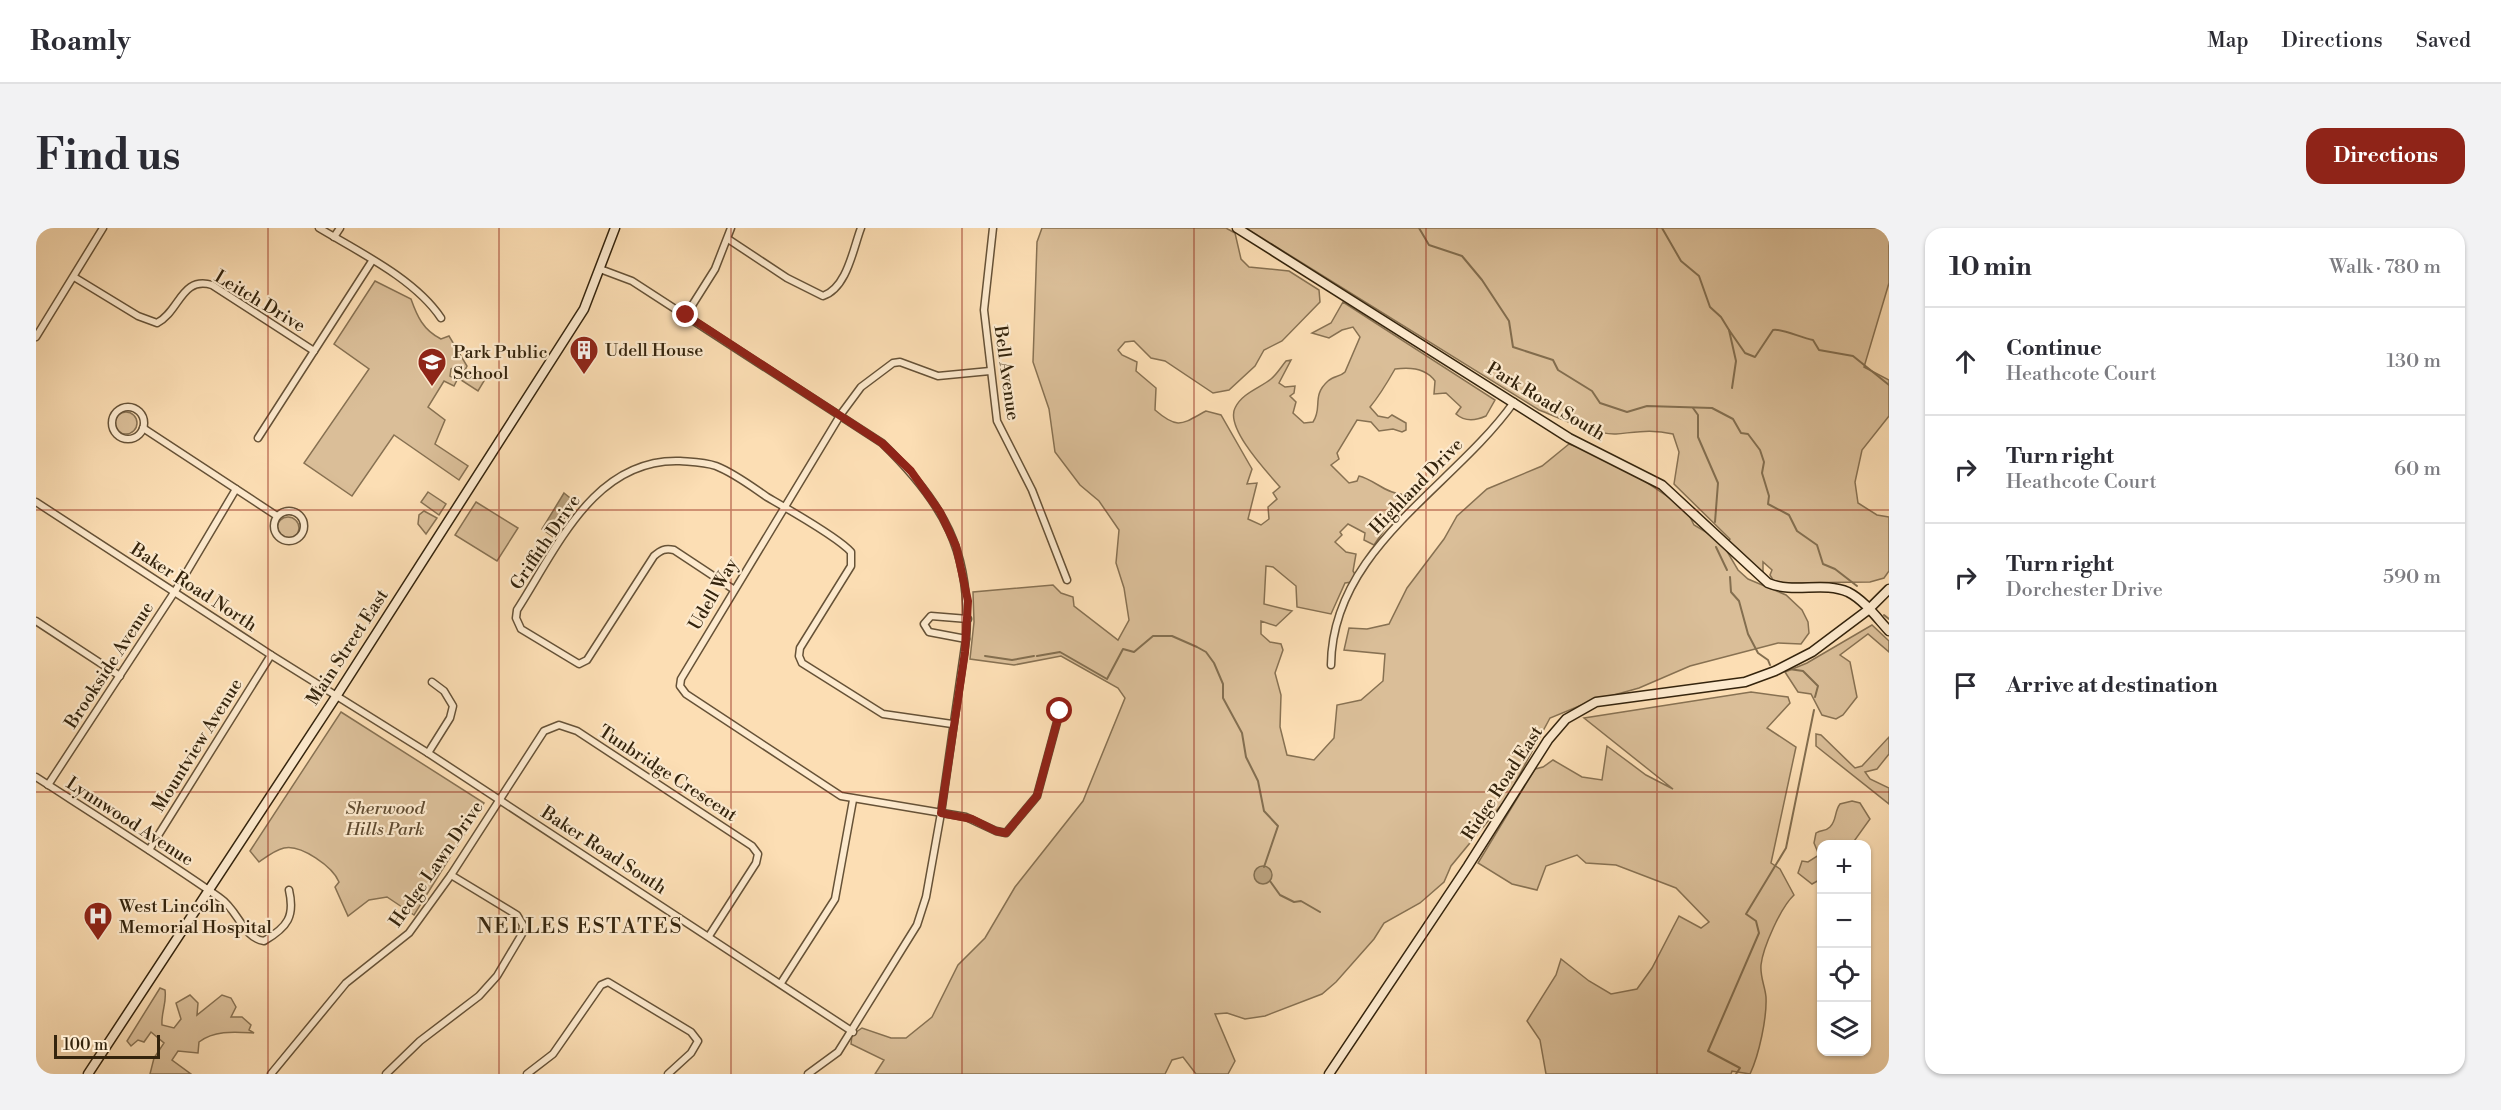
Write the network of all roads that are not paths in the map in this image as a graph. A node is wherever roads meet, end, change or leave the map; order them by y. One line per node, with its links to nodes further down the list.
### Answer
1 (103, 228): 13 (street)
2 (319, 228): 9 (street)
3 (340, 228): 9 (street)
4 (615, 228): 12 (main road, Main Street East)
5 (731, 228): 10 (street)
6 (861, 228): 10 (street)
7 (993, 228): 18 (street, Bell Avenue)
8 (1237, 228): 19 (main road, Park Road South)
9 (334, 237): 11 (street)
10 (728, 239): 14 (street)
11 (372, 261): 15 (street); 17 (street)
12 (600, 269): 14 (street); 40 (main road, Main Street East)
13 (74, 277): 16 (street); 17 (street, Leitch Drive)
14 (686, 315): 20 (street)
15 (441, 318)
16 (36, 337)
17 (314, 351): 22 (street)
18 (990, 371): 20 (street, Udell Way); 27 (street, Bell Avenue)
19 (1514, 402): 31 (main road, Park Road South); 37 (street, Highland Drive)
20 (841, 414): 25 (street, Udell Way); 32 (street)
21 (143, 428): 21 (street); 23 (street)
22 (258, 438)
23 (236, 489): 26 (street); 30 (street, Brookside Avenue)
24 (36, 502): 30 (street, Baker Road North)
25 (783, 507): 28 (street, Udell Way); 28 (street, Griffith Drive); 42 (street)
26 (277, 516): 26 (street)
27 (1067, 580)
28 (733, 589): 47 (street, Udell Way)
29 (1889, 589): 31 (main road, Ridge Road East)
30 (174, 591): 36 (street, Baker Road North); 38 (street, Brookside Avenue)
31 (1868, 610): 34 (main road, Park Road South); 62 (main road, Ridge Road East)
32 (968, 619): 35 (street); 35 (street)
33 (36, 621): 38 (street)
34 (1889, 631)
35 (966, 639): 42 (street)
36 (271, 655): 40 (street, Baker Road North); 49 (street, Mountview Avenue)
37 (1331, 665)
38 (120, 676): 45 (street, Brookside Avenue)
39 (432, 682): 43 (street)
40 (337, 695): 43 (street, Baker Road South); 51 (main road, Main Street East)
41 (1060, 711): 48 (street, Udell Way)
42 (952, 724): 48 (street)
43 (428, 753): 46 (street, Baker Road South)
44 (36, 777): 45 (street, Lynnwood Avenue)
45 (48, 785): 49 (street, Lynnwood Avenue)
46 (499, 799): 50 (street, Hedge Lawn Drive); 53 (street, Baker Road South); 53 (street, Tunbridge Crescent)
47 (853, 800): 48 (street, Udell Way); 54 (street)
48 (941, 813): 55 (street)
49 (149, 850): 51 (street, Lynnwood Avenue)
50 (451, 874): 57 (street, Hedge Lawn Drive); 58 (street)
51 (208, 890): 52 (street, Lynnwood Avenue); 56 (main road, Main Street East)
52 (290, 890)
53 (708, 936): 54 (street, Baker Road South)
54 (781, 983): 55 (street, Baker Road South)
55 (853, 1032): 61 (street)
56 (88, 1074)
57 (271, 1074)
58 (386, 1074)
59 (527, 1074): 60 (street)
60 (668, 1074)
61 (808, 1074)
62 (1329, 1074)

